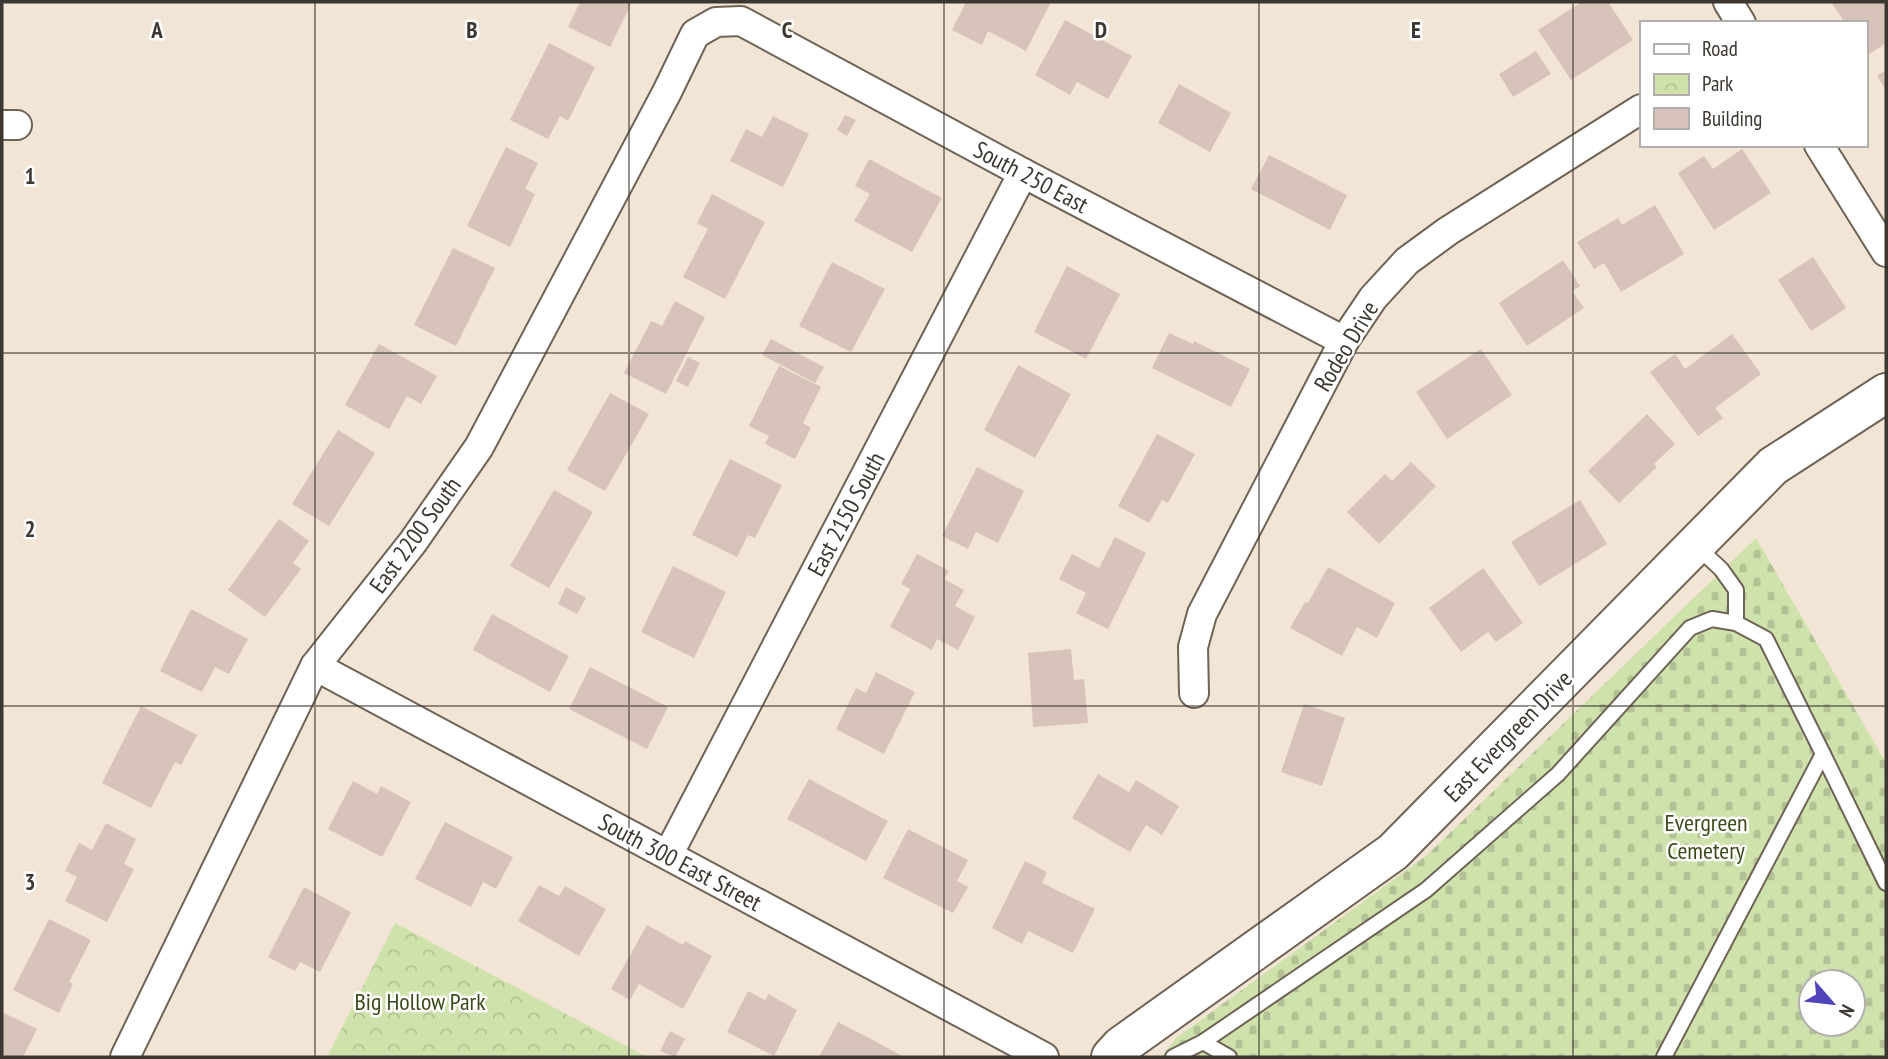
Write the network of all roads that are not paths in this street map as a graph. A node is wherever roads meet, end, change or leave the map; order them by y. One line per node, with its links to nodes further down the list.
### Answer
1 (1728, 2): 2 (street)
2 (1740, 21)
3 (716, 22): 6 (street, South 250 East); 12 (street, East 2200 South)
4 (1640, 110): 8 (street, Rodeo Drive)
5 (1820, 147): 7 (street)
6 (1023, 173): 8 (street, South 250 East); 15 (street, East 2150 South)
7 (1886, 252)
8 (1344, 341): 13 (street, Rodeo Drive)
9 (1886, 393): 10 (street, East Evergreen Drive)
10 (1695, 545): 11 (lane); 20 (street, East Evergreen Drive)
11 (1736, 623): 14 (lane); 17 (lane)
12 (315, 666): 15 (street, South 300 East Street); 18 (street, East 2200 South)
13 (1195, 693)
14 (1823, 754): 16 (lane); 23 (lane)
15 (668, 855): 19 (street, South 300 East Street)
16 (1886, 883)
17 (1203, 1042): 21 (lane); 22 (lane)
18 (125, 1057)
19 (1044, 1057)
20 (1111, 1057)
21 (1173, 1057)
22 (1229, 1057)
23 (1664, 1057)

